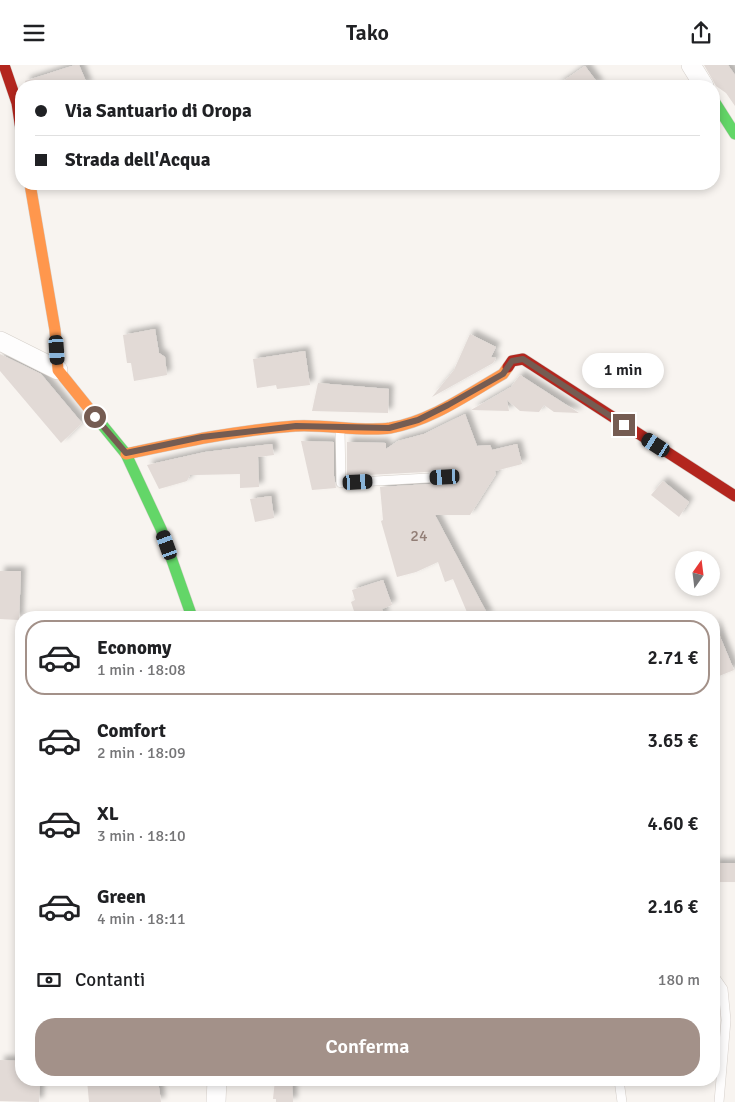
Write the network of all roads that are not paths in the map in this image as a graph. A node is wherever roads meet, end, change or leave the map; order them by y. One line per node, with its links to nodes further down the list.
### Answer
1 (4, 65): 4 (street)
2 (691, 65): 3 (street)
3 (700, 80)
4 (15, 97)
5 (720, 110): 6 (street)
6 (735, 134)
7 (31, 190): 9 (street)
8 (0, 341): 9 (street)
9 (58, 369): 11 (street)
10 (340, 428): 11 (street); 12 (lane); 13 (street)
11 (126, 453): 14 (street)
12 (445, 477)
13 (735, 496)
14 (190, 611)
15 (720, 984): 20 (lane)
16 (217, 1086): 18 (street)
17 (620, 1086): 19 (lane)
18 (216, 1102)
19 (622, 1102)
20 (719, 1102)

